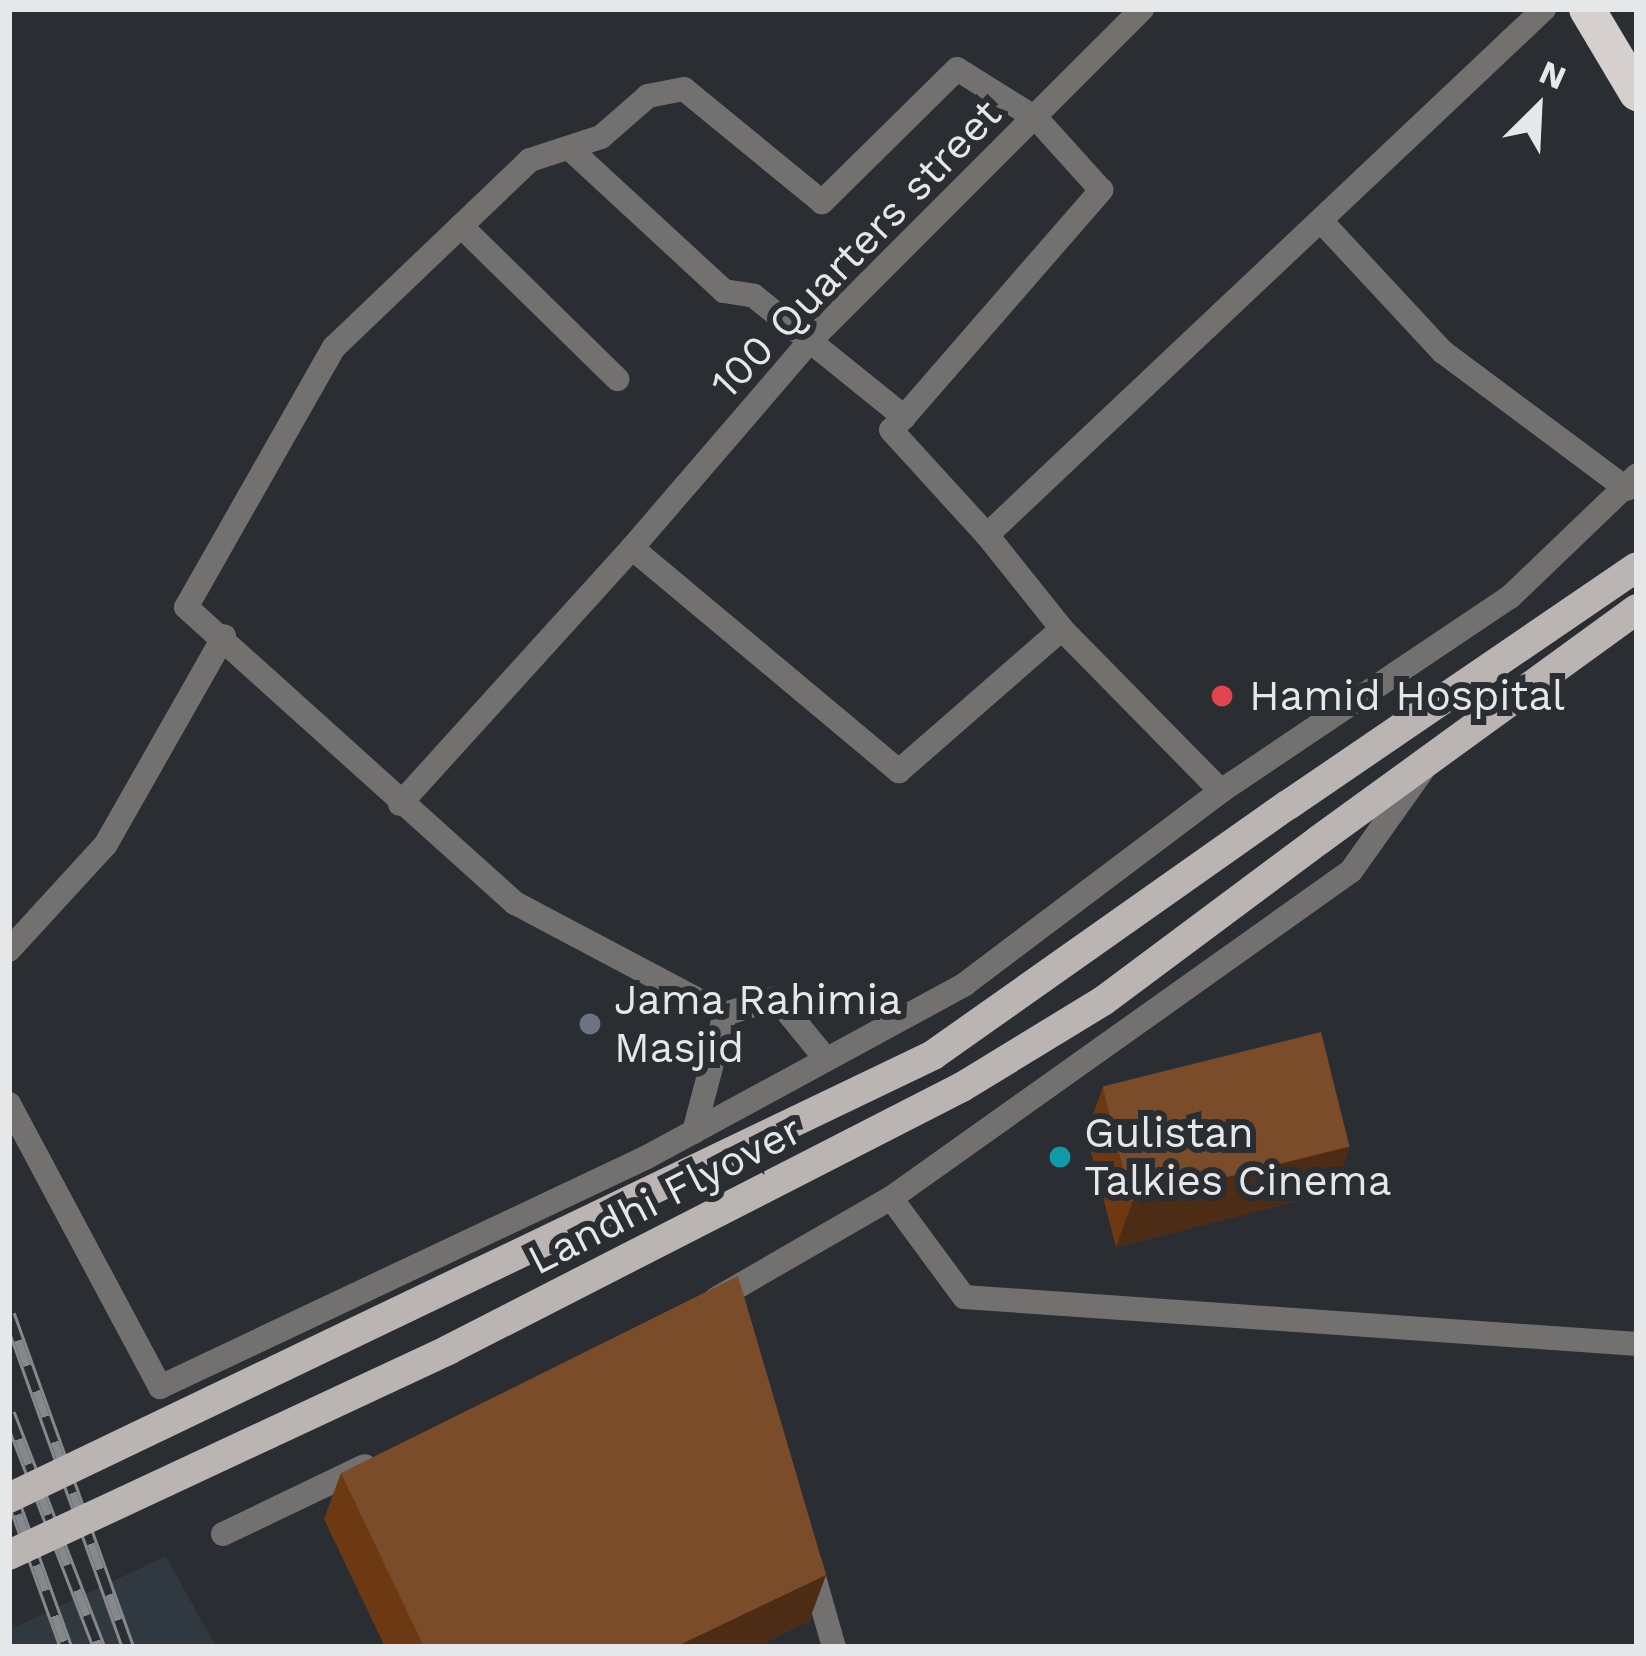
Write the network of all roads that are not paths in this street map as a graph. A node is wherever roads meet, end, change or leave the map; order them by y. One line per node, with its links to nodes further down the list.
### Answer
1 (1142, 9): 5 (street, 100 Quarters street)
2 (1544, 9): 7 (street)
3 (1587, 9): 4 (highway)
4 (1637, 93)
5 (1036, 119): 6 (street); 9 (street, 100 Quarters street); 11 (street)
6 (569, 148): 8 (street); 9 (street)
7 (1322, 222): 12 (street); 13 (street)
8 (461, 226): 10 (street); 18 (street)
9 (810, 341): 11 (street); 14 (street, 100 Quarters street)
10 (617, 379)
11 (904, 417): 13 (street)
12 (1632, 482): 20 (street)
13 (987, 536): 17 (street)
14 (641, 558): 17 (street); 21 (street, 100 Quarters street)
15 (1637, 567): 31 (main road, Landhi Flyover, bridge)
16 (1637, 609): 19 (main road, Landhi Flyover)
17 (1062, 629): 20 (street)
18 (224, 636): 21 (street); 22 (street)
19 (1441, 745): 27 (street); 34 (main road, Landhi Flyover, bridge)
20 (1221, 791): 24 (street)
21 (400, 804): 23 (street)
22 (9, 950)
23 (725, 1014): 24 (street); 26 (street)
24 (826, 1059): 26 (street)
25 (9, 1103): 26 (street)
26 (694, 1132)
27 (891, 1198): 28 (street); 29 (street)
28 (688, 1313)
29 (1637, 1344)
30 (392, 1454): 32 (street)
31 (9, 1498)
32 (223, 1534)
33 (802, 1536): 35 (street)
34 (9, 1555)
35 (834, 1647)

